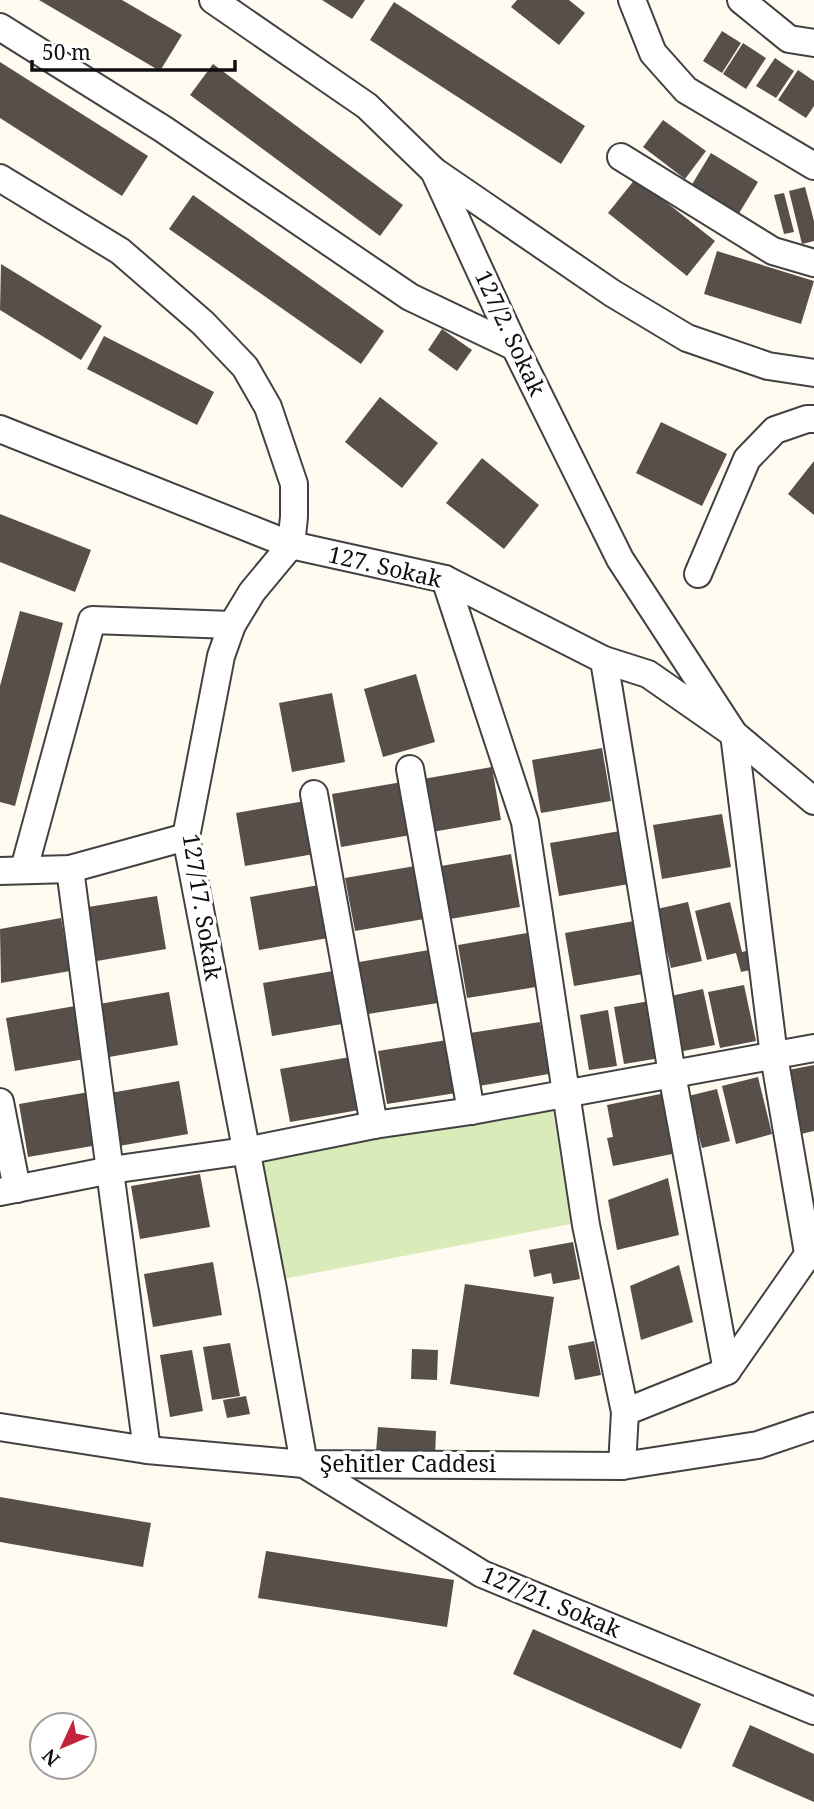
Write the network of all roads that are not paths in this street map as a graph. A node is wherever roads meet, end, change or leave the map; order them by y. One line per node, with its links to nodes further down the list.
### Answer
1 (213, 0): 9 (street, 127/2. Sokak)
2 (632, 0): 8 (street)
3 (741, 0): 5 (street)
4 (0, 27): 12 (street)
5 (802, 41): 6 (street)
6 (814, 59)
7 (621, 157): 11 (street)
8 (814, 166)
9 (434, 171): 12 (street, 127/2. Sokak); 13 (street)
10 (0, 178): 16 (street)
11 (814, 263)
12 (514, 347): 21 (street, 127/2. Sokak)
13 (814, 373)
14 (814, 419): 17 (street)
15 (0, 429): 16 (street, 127. Sokak)
16 (291, 545): 18 (street, 127. Sokak); 19 (street, 127/17. Sokak)
17 (698, 574)
18 (445, 579): 20 (street, 127. Sokak); 31 (street)
19 (232, 625): 25 (street, 127/17. Sokak); 27 (street)
20 (604, 660): 21 (street, 127. Sokak); 30 (street)
21 (734, 734): 24 (street, 127. Sokak); 29 (street)
22 (410, 769): 33 (street)
23 (314, 794): 34 (street)
24 (812, 795)
25 (186, 837): 26 (street); 35 (street, 127/17. Sokak)
26 (71, 869): 27 (street); 36 (street)
27 (12, 870)
28 (814, 1048): 29 (street)
29 (774, 1056): 30 (street); 38 (street)
30 (672, 1074): 31 (street); 39 (street)
31 (566, 1093): 33 (street); 40 (street)
32 (0, 1102): 37 (street)
33 (471, 1111): 34 (street)
34 (374, 1125): 35 (street)
35 (245, 1151): 36 (street); 44 (street, 127/17. Sokak)
36 (111, 1170): 37 (street); 43 (street)
37 (8, 1191)
38 (811, 1249): 39 (street)
39 (727, 1371): 40 (street)
40 (625, 1412): 45 (street)
41 (814, 1426): 45 (street, Şehitler Caddesi)
42 (0, 1427): 43 (street, Şehitler Caddesi)
43 (147, 1450): 44 (street, Şehitler Caddesi)
44 (304, 1464): 45 (street, Şehitler Caddesi); 46 (street, 127/21. Sokak)
45 (622, 1466)
46 (814, 1711)

